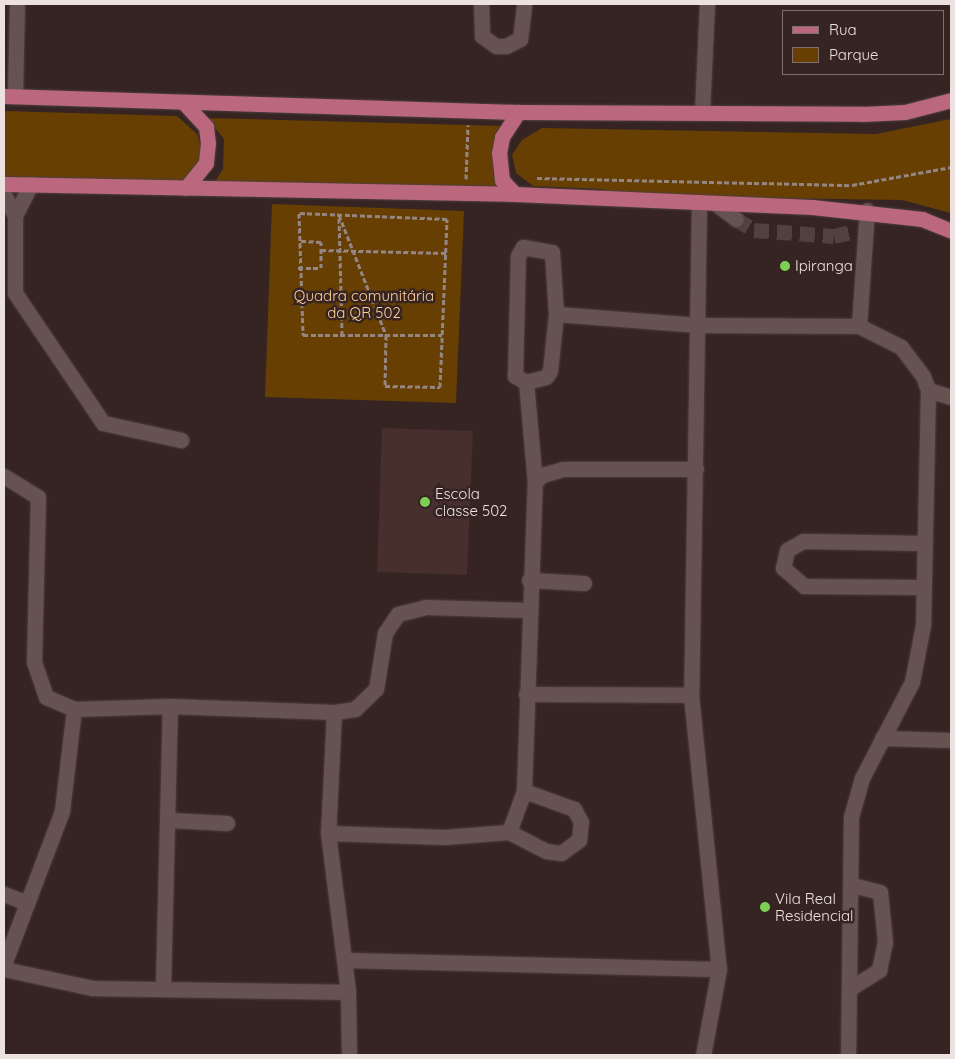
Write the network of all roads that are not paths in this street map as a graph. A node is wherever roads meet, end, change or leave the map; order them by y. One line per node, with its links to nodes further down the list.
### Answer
1 (17, 4): 5 (street)
2 (481, 4): 3 (street)
3 (524, 4)
4 (707, 4): 9 (street)
5 (9, 96): 7 (main road)
6 (951, 100): 9 (main road)
7 (182, 102): 8 (main road); 12 (main road)
8 (518, 112): 9 (main road); 13 (main road)
9 (702, 113)
10 (4, 184): 11 (main road)
11 (31, 184): 12 (main road); 18 (street)
12 (186, 188): 13 (main road)
13 (514, 194): 15 (main road)
14 (4, 195): 18 (street)
15 (699, 203): 16 (main road); 23 (street)
16 (716, 204): 17 (main road); 19 (street)
17 (867, 210): 20 (main road); 24 (street)
18 (15, 216): 21 (street)
19 (736, 219)
20 (951, 230)
21 (9, 293): 28 (street)
22 (556, 314): 23 (street); 25 (street); 25 (street)
23 (699, 325): 24 (street); 29 (street)
24 (859, 326): 26 (street)
25 (526, 382): 31 (street)
26 (928, 390): 27 (street); 32 (street)
27 (951, 397)
28 (181, 440)
29 (696, 469): 31 (street); 38 (street)
30 (4, 476): 40 (street)
31 (535, 482): 33 (street)
32 (923, 543): 35 (street); 35 (street)
33 (529, 580): 34 (street); 36 (street)
34 (584, 583)
35 (923, 587): 42 (street)
36 (527, 610): 37 (street); 41 (street)
37 (526, 694): 38 (street); 44 (street)
38 (691, 695): 55 (street)
39 (170, 706): 40 (street); 41 (street); 45 (street)
40 (74, 709): 51 (street)
41 (334, 712): 48 (street)
42 (882, 738): 43 (street); 49 (street)
43 (951, 740)
44 (524, 791): 47 (street); 47 (street)
45 (169, 820): 46 (street); 56 (street)
46 (227, 823)
47 (509, 832): 48 (street)
48 (328, 833): 52 (street)
49 (852, 885): 57 (street); 57 (street)
50 (4, 894): 51 (street)
51 (28, 903): 53 (street)
52 (344, 960): 55 (street); 58 (street)
53 (4, 964)
54 (4, 969): 56 (street)
55 (719, 969): 60 (street)
56 (163, 987): 58 (street)
57 (849, 989): 61 (street)
58 (348, 992): 59 (street)
59 (349, 1055)
60 (703, 1055)
61 (848, 1055)

